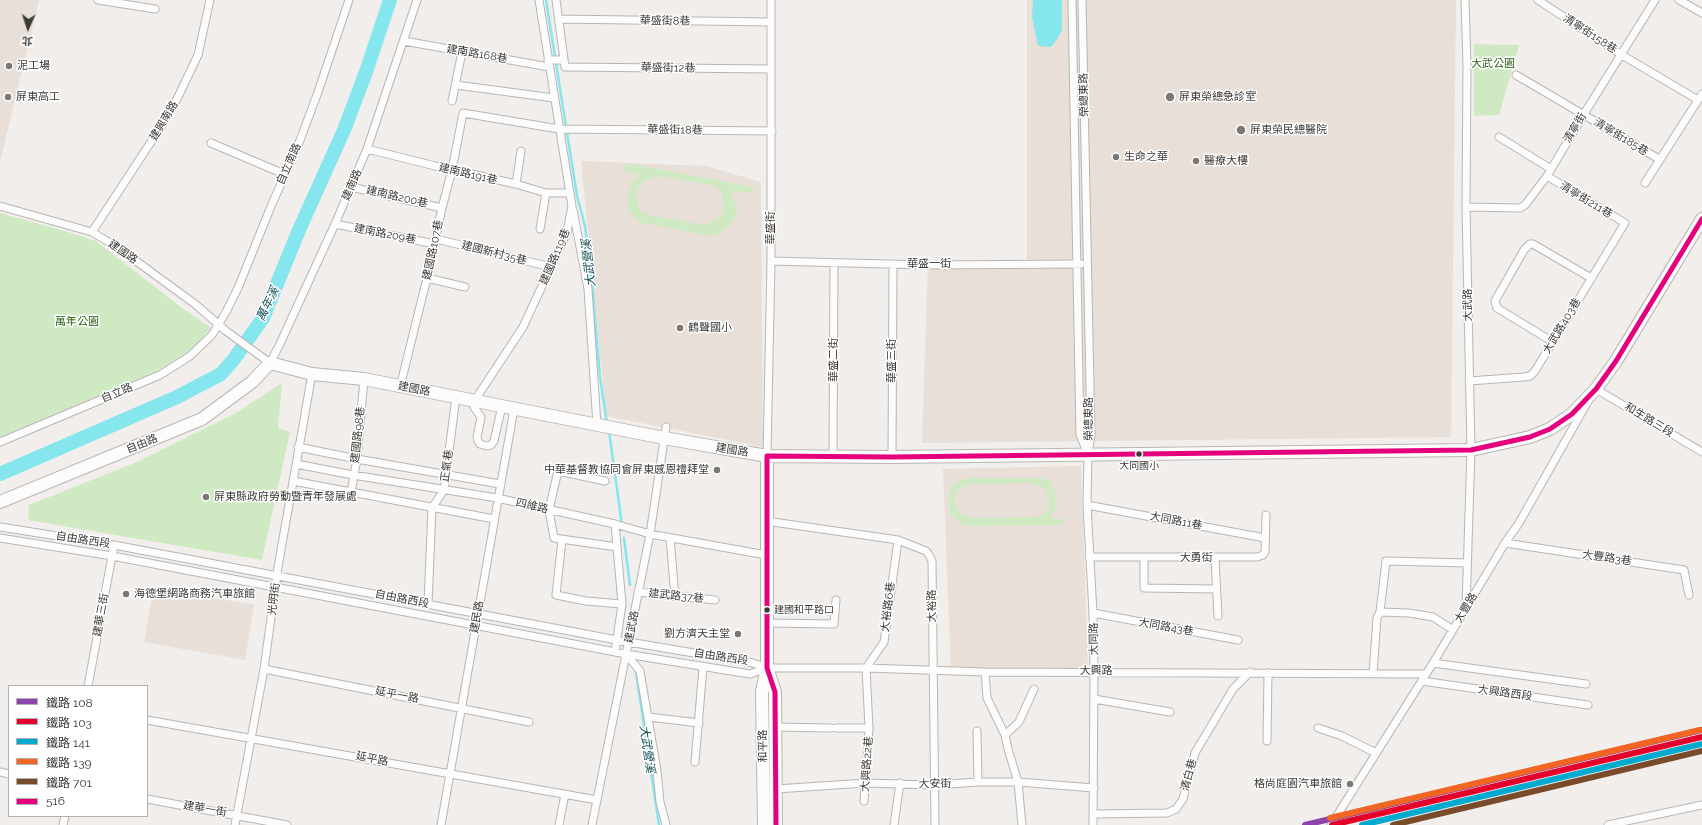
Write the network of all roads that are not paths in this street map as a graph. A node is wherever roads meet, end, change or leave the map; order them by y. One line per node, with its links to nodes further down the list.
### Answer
1 (98, 0): 14 (street)
2 (210, 0): 57 (street, 建興南路)
3 (349, 0): 41 (street, 自立南路)
4 (417, 0): 20 (street, 建南路)
5 (539, 0): 23 (street, 建國路119巷)
6 (556, 0): 16 (street)
7 (771, 0): 17 (street, 華盛街)
8 (1072, 0): 18 (street, 榮總東路)
9 (1082, 0): 19 (street, 榮總東路)
10 (1466, 0): 49 (street, 大武路)
11 (1538, 0): 22 (street, 清寧街158巷)
12 (1655, 0): 22 (street, 清寧街)
13 (1679, 0): 15 (street)
14 (154, 9)
15 (1702, 14)
16 (559, 19): 17 (street, 華盛街8巷); 23 (street)
17 (771, 22): 24 (street, 華盛街)
18 (1073, 32): 19 (street); 51 (street, 榮總東路)
19 (1083, 32): 52 (street, 榮總東路)
20 (404, 41): 21 (street, 建南路168巷); 36 (street, 建南路)
21 (462, 52): 23 (street, 建南路168巷); 26 (street)
22 (1622, 55): 27 (street, 清寧街158巷); 31 (street, 清寧街)
23 (556, 62): 24 (street, 華盛街12巷); 28 (street, 建國路119巷)
24 (771, 69): 33 (street, 華盛街)
25 (1516, 75): 31 (street, 清寧街185巷)
26 (456, 85): 28 (street); 29 (street)
27 (1700, 97): 38 (street)
28 (554, 98): 32 (street, 建國路119巷)
29 (452, 101)
30 (463, 113): 32 (street, 華盛街18巷); 39 (street, 建國路107巷)
31 (1584, 114): 38 (street, 清寧街185巷); 40 (street, 清寧街)
32 (559, 129): 33 (street, 華盛街18巷); 45 (street, 建國路119巷)
33 (772, 131): 59 (street, 華盛街)
34 (1499, 137): 40 (street, 清寧街211巷)
35 (211, 143): 41 (street)
36 (367, 149): 39 (street, 建南路191巷); 44 (street, 建南路)
37 (521, 151): 43 (street)
38 (1659, 159): 42 (street)
39 (452, 170): 43 (street, 建南路191巷); 50 (street, 建國路107巷)
40 (1549, 173): 49 (street, 清寧街); 54 (street, 清寧街211巷)
41 (284, 174): 68 (street, 自立南路)
42 (1645, 183)
43 (516, 184): 46 (street, 建南路191巷)
44 (351, 187): 50 (street, 建南路200巷); 55 (street, 建南路)
45 (570, 193): 46 (street, 建南路191巷); 48 (street, 建國路119巷)
46 (546, 194): 56 (street)
47 (0, 206): 57 (street, 建國路)
48 (572, 206): 64 (street, 建國路119巷); 82 (street)
49 (1466, 207): 75 (street, 大武路)
50 (442, 208): 58 (street, 建國路107巷)
51 (1076, 209): 52 (street); 62 (street, 榮總東路)
52 (1086, 209): 63 (street, 榮總東路)
53 (1702, 219): 77 (main road, 建國路)
54 (1625, 223): 66 (street, 大武路403巷)
55 (335, 224): 58 (street, 建南路209巷); 72 (street, 建南路)
56 (540, 229)
57 (92, 232): 68 (street, 建國路)
58 (435, 242): 64 (street, 建國新村35巷); 65 (street, 建國路107巷)
59 (771, 261): 60 (street, 華盛一街); 89 (street, 華盛街)
60 (834, 263): 61 (street, 華盛一街); 90 (street, 華盛二街)
61 (893, 264): 62 (street, 華盛一街); 91 (street, 華盛三街)
62 (1076, 264): 63 (street, 華盛一街); 69 (street, 榮總東路)
63 (1086, 264): 70 (street, 榮總東路)
64 (552, 268): 79 (street, 建國路119巷)
65 (427, 278): 67 (street); 76 (street, 建國路107巷)
66 (1591, 278): 71 (street, 大武路403巷); 71 (street)
67 (465, 287)
68 (220, 324): 72 (street, 建國路); 84 (street, 自立路)
69 (1078, 337): 70 (street); 88 (street, 榮總東路)
70 (1088, 337): 88 (street, 榮總東路)
71 (1552, 342): 75 (street, 大武路403巷)
72 (270, 363): 73 (main road, 建國路); 102 (main road, 自由路)
73 (312, 374): 74 (main road, 建國路); 85 (street, 光明街)
74 (364, 379): 76 (main road, 建國路); 92 (street, 建國路98巷)
75 (1469, 382): 86 (street, 大武路)
76 (400, 387): 78 (main road, 建國路)
77 (1596, 389): 86 (main road, 建國路); 87 (street, 和生路三段); 117 (street, 大豐路)
78 (456, 397): 79 (main road, 建國路); 95 (street, 正氣巷)
79 (475, 400): 80 (main road, 建國路); 80 (street)
80 (502, 406): 81 (main road, 建國路)
81 (514, 409): 82 (main road, 建國路); 98 (street, 建民路)
82 (604, 427): 83 (main road, 建國路)
83 (665, 433): 89 (main road, 建國路); 111 (street, 建武路)
84 (0, 442)
85 (298, 447): 92 (street); 93 (street, 光明街)
86 (1471, 450): 88 (main road, 建國路); 125 (street, 大武路)
87 (1702, 452)
88 (1088, 454): 91 (main road, 建國路); 103 (street, 大同路)
89 (767, 456): 90 (main road, 建國路); 108 (main road, 和平路)
90 (833, 457): 91 (main road, 建國路)
91 (892, 458)
92 (356, 459): 94 (street, 建國路98巷); 95 (street)
93 (296, 464): 94 (street, 四維路); 96 (street, 光明街)
94 (353, 475): 99 (street, 四維路); 100 (street, 建國路98巷)
95 (446, 476): 98 (street); 99 (street, 正氣巷)
96 (292, 480): 100 (street); 126 (street, 光明街)
97 (605, 481): 105 (street)
98 (500, 484): 101 (street, 建民路)
99 (444, 490): 101 (street, 四維路); 104 (street, 正氣巷)
100 (351, 492): 104 (street)
101 (497, 498): 105 (street, 四維路); 107 (street, 建民路)
102 (0, 502)
103 (1088, 505): 114 (street, 大同路11巷); 122 (street, 大同路)
104 (432, 508): 107 (street); 134 (street)
105 (549, 510): 109 (street, 四維路); 115 (street)
106 (1266, 515): 114 (street, 大勇街)
107 (494, 519): 139 (street, 建民路)
108 (766, 521): 116 (street, 大裕路); 120 (main road, 和平路)
109 (620, 525): 111 (street, 四維路); 119 (street)
110 (0, 528): 118 (street, 自由路西段)
111 (650, 534): 113 (street, 四維路); 129 (street, 建武路)
112 (0, 538): 121 (street, 自由路西段)
113 (670, 538): 120 (street, 四維路); 131 (street)
114 (1265, 538): 124 (street, 大勇街)
115 (562, 540): 119 (street); 135 (street)
116 (898, 540): 152 (street, 大裕路6巷); 154 (street, 大裕路)
117 (1505, 543): 130 (street, 大豐路3巷); 136 (street, 大豐路)
118 (114, 545): 121 (street, 建華三街); 126 (street, 自由路西段)
119 (617, 547): 135 (street)
120 (766, 555): 141 (main road, 和平路)
121 (112, 556): 127 (street, 自由路西段); 163 (street, 建華三街)
122 (1089, 557): 123 (street, 大勇街); 138 (street, 大同路)
123 (1144, 558): 124 (street, 大勇街); 128 (street)
124 (1215, 558): 128 (street)
125 (1467, 563): 136 (street, 大武路); 137 (street)
126 (277, 576): 127 (street, 光明街); 134 (street, 自由路西段)
127 (276, 588): 142 (street, 自由路西段); 153 (street, 光明街)
128 (1216, 589): 140 (street)
129 (638, 592): 131 (street, 建武路37巷); 146 (street, 建武路)
130 (1689, 595)
131 (675, 597): 132 (street, 建武路37巷)
132 (715, 600)
133 (836, 600): 141 (street)
134 (428, 604): 139 (street, 自由路西段)
135 (622, 604): 144 (street)
136 (1466, 609): 143 (street, 大豐路)
137 (1380, 612): 143 (street); 159 (street)
138 (1093, 613): 145 (street, 大同路43巷); 155 (street, 大同路)
139 (478, 614): 142 (street, 建民路); 144 (street, 自由路西段)
140 (1218, 616)
141 (767, 623): 151 (main road, 和平路)
142 (476, 626): 147 (street, 自由路西段); 167 (street, 建民路)
143 (1453, 630): 149 (street, 大豐路)
144 (617, 640): 146 (street, 自由路西段); 147 (street)
145 (1238, 640)
146 (629, 643): 148 (street, 建武路); 151 (street, 自由路西段)
147 (615, 652): 148 (street, 自由路西段)
148 (626, 654): 150 (street, 自由路西段); 169 (street); 192 (street, 建武路)
149 (1433, 663): 160 (street, 大豐路); 162 (street)
150 (703, 667): 151 (street, 自由路西段); 172 (street)
151 (767, 668): 152 (street, 大興路); 173 (main road, 和平路); 205 (main road, 和平路)
152 (866, 668): 154 (street, 大興路); 174 (street, 大興路22巷)
153 (264, 669): 167 (street, 延平一路); 178 (street, 光明街)
154 (933, 670): 156 (street, 大興路); 187 (street, 大裕路)
155 (1094, 671): 156 (street, 大興路); 157 (street, 大興路); 165 (street, 大同路)
156 (985, 672): 177 (street)
157 (1250, 672): 158 (street, 大興路); 195 (street, 清白巷)
158 (1268, 672): 159 (street, 大興路); 179 (street)
159 (1373, 674): 160 (street, 大興路)
160 (1425, 674): 161 (street, 大豐路)
161 (1422, 681): 166 (street, 大興路西段); 180 (street, 大豐路)
162 (1586, 684)
163 (88, 685)
164 (1034, 689): 177 (street)
165 (1094, 698): 168 (street); 188 (street, 大同路)
166 (1588, 705)
167 (460, 708): 171 (street, 延平一路); 182 (street, 建民路)
168 (1170, 712)
169 (649, 717): 172 (street); 204 (street)
170 (148, 720): 178 (street, 延平路)
171 (529, 722)
172 (699, 723): 181 (street)
173 (775, 727): 174 (street, 大興路22巷); 189 (main road, 和平路)
174 (869, 728): 185 (street, 大興路22巷)
175 (1318, 728): 180 (street)
176 (978, 731): 183 (street)
177 (1005, 735): 184 (street)
178 (252, 737): 182 (street, 延平路); 196 (street, 光明街)
179 (1267, 741)
180 (1376, 753): 210 (street, 大豐路)
181 (695, 762)
182 (450, 774): 190 (street, 延平路); 201 (street, 建民路)
183 (978, 782): 184 (street, 大安街); 187 (street, 大安街)
184 (1018, 782): 188 (street, 大安街); 209 (street)
185 (866, 783): 186 (street, 大安街); 189 (street, 大安街); 193 (street, 大興路22巷)
186 (900, 783): 187 (street, 大安街); 207 (street)
187 (935, 785): 208 (street, 大裕路)
188 (1094, 788): 195 (street, 大同路)
189 (776, 789): 206 (main road, 和平路)
190 (565, 794): 192 (street, 延平路); 202 (street)
191 (148, 799): 196 (street, 建華一街)
192 (597, 800): 203 (street, 建武路)
193 (864, 801)
194 (1702, 805): 197 (street)
195 (1093, 814): 198 (street, 大同路)
196 (237, 815): 199 (street, 光明街); 200 (street, 建華一街)
197 (1622, 823): 211 (street)
198 (1091, 824)
199 (235, 825)
200 (287, 825)
201 (441, 825)
202 (559, 825)
203 (592, 825)
204 (666, 825)
205 (764, 825)
206 (776, 825)
207 (894, 825)
208 (935, 825)
209 (1022, 825)
210 (1332, 825)
211 (1608, 825)

